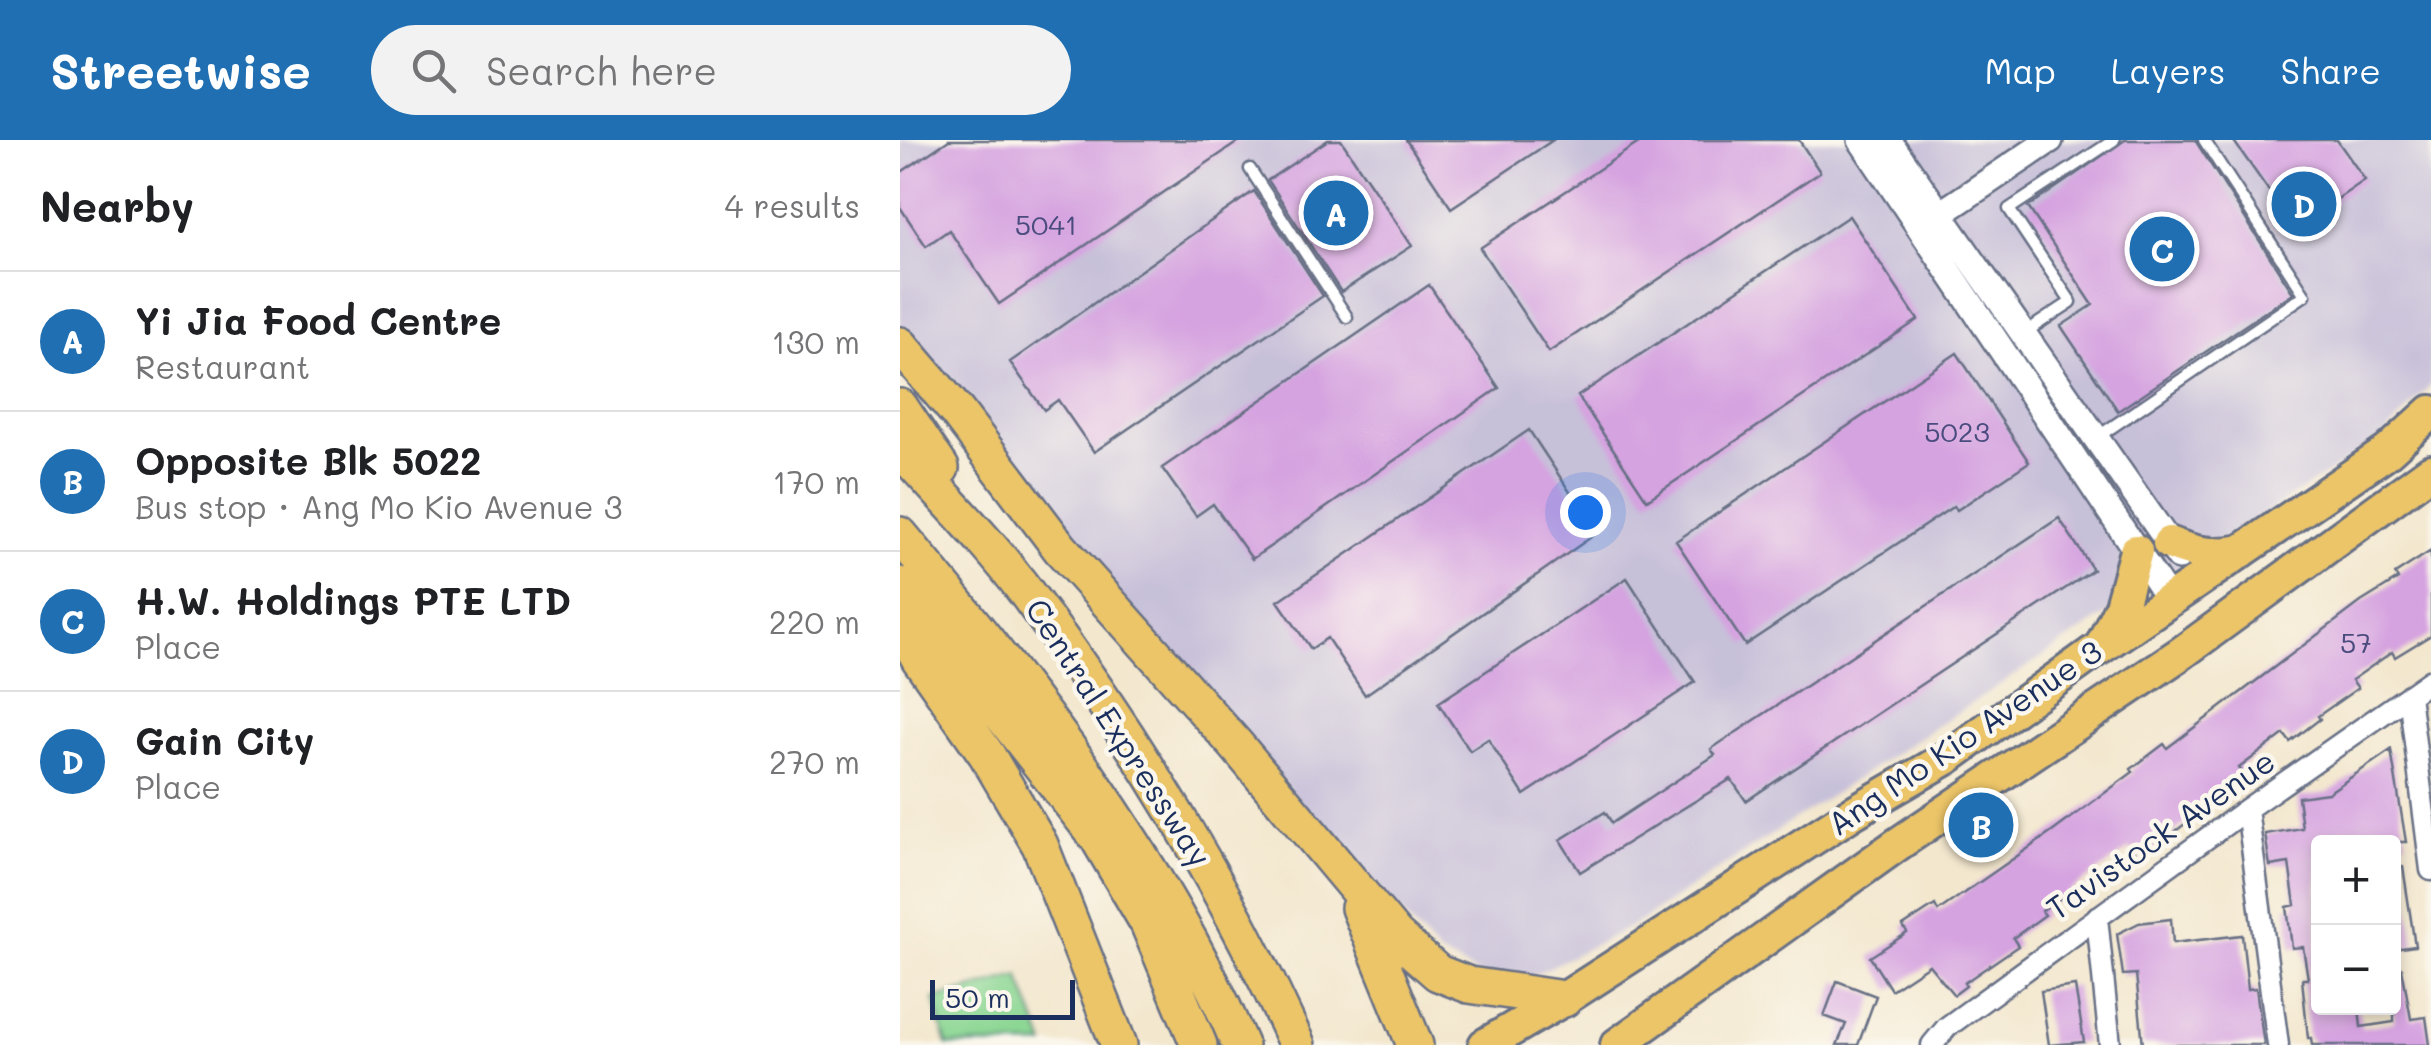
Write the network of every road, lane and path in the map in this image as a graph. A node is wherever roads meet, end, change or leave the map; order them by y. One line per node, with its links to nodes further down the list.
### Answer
1 (1861, 140): 5 (street)
2 (2050, 140): 7 (street)
3 (2114, 140): 9 (lane)
4 (2204, 140): 13 (lane)
5 (1888, 152): 7 (street)
6 (1250, 169): 8 (lane)
7 (1931, 221): 9 (street); 19 (street)
8 (1347, 316)
9 (2023, 334): 13 (street)
10 (900, 345): 29 (highway)
11 (900, 407): 21 (highway)
12 (2421, 421): 15 (highway); 18 (highway, Ang Mo Kio Avenue 3)
13 (2095, 438): 17 (street)
14 (900, 448): 21 (highway, Central Expressway)
15 (2431, 468): 38 (highway, Ang Mo Kio Avenue 3)
16 (900, 535): 32 (highway, Central Expressway)
17 (2169, 543): 18 (highway); 22 (street)
18 (2242, 550): 22 (highway, Ang Mo Kio Avenue 3)
19 (2136, 551): 22 (street); 24 (highway)
20 (900, 584): 33 (highway)
21 (1023, 588): 35 (highway, Central Expressway)
22 (2184, 592): 24 (highway, Ang Mo Kio Avenue 3)
23 (900, 623): 34 (highway)
24 (2101, 648): 31 (highway, Ang Mo Kio Avenue 3)
25 (2431, 680): 26 (street, Tavistock Avenue)
26 (2409, 696): 27 (street, Tavistock Avenue); 28 (street)
27 (2247, 809): 30 (street, Tavistock Avenue); 41 (street)
28 (2431, 870)
29 (1345, 874): 31 (highway); 36 (highway)
30 (2097, 917): 39 (street, Tavistock Avenue); 40 (street)
31 (1564, 999): 37 (highway, Ang Mo Kio Avenue 3)
32 (1233, 1029)
33 (1196, 1037)
34 (1119, 1045)
35 (1298, 1045)
36 (1415, 1045)
37 (1485, 1045)
38 (1616, 1045)
39 (1932, 1045)
40 (2110, 1045)
41 (2278, 1045)

